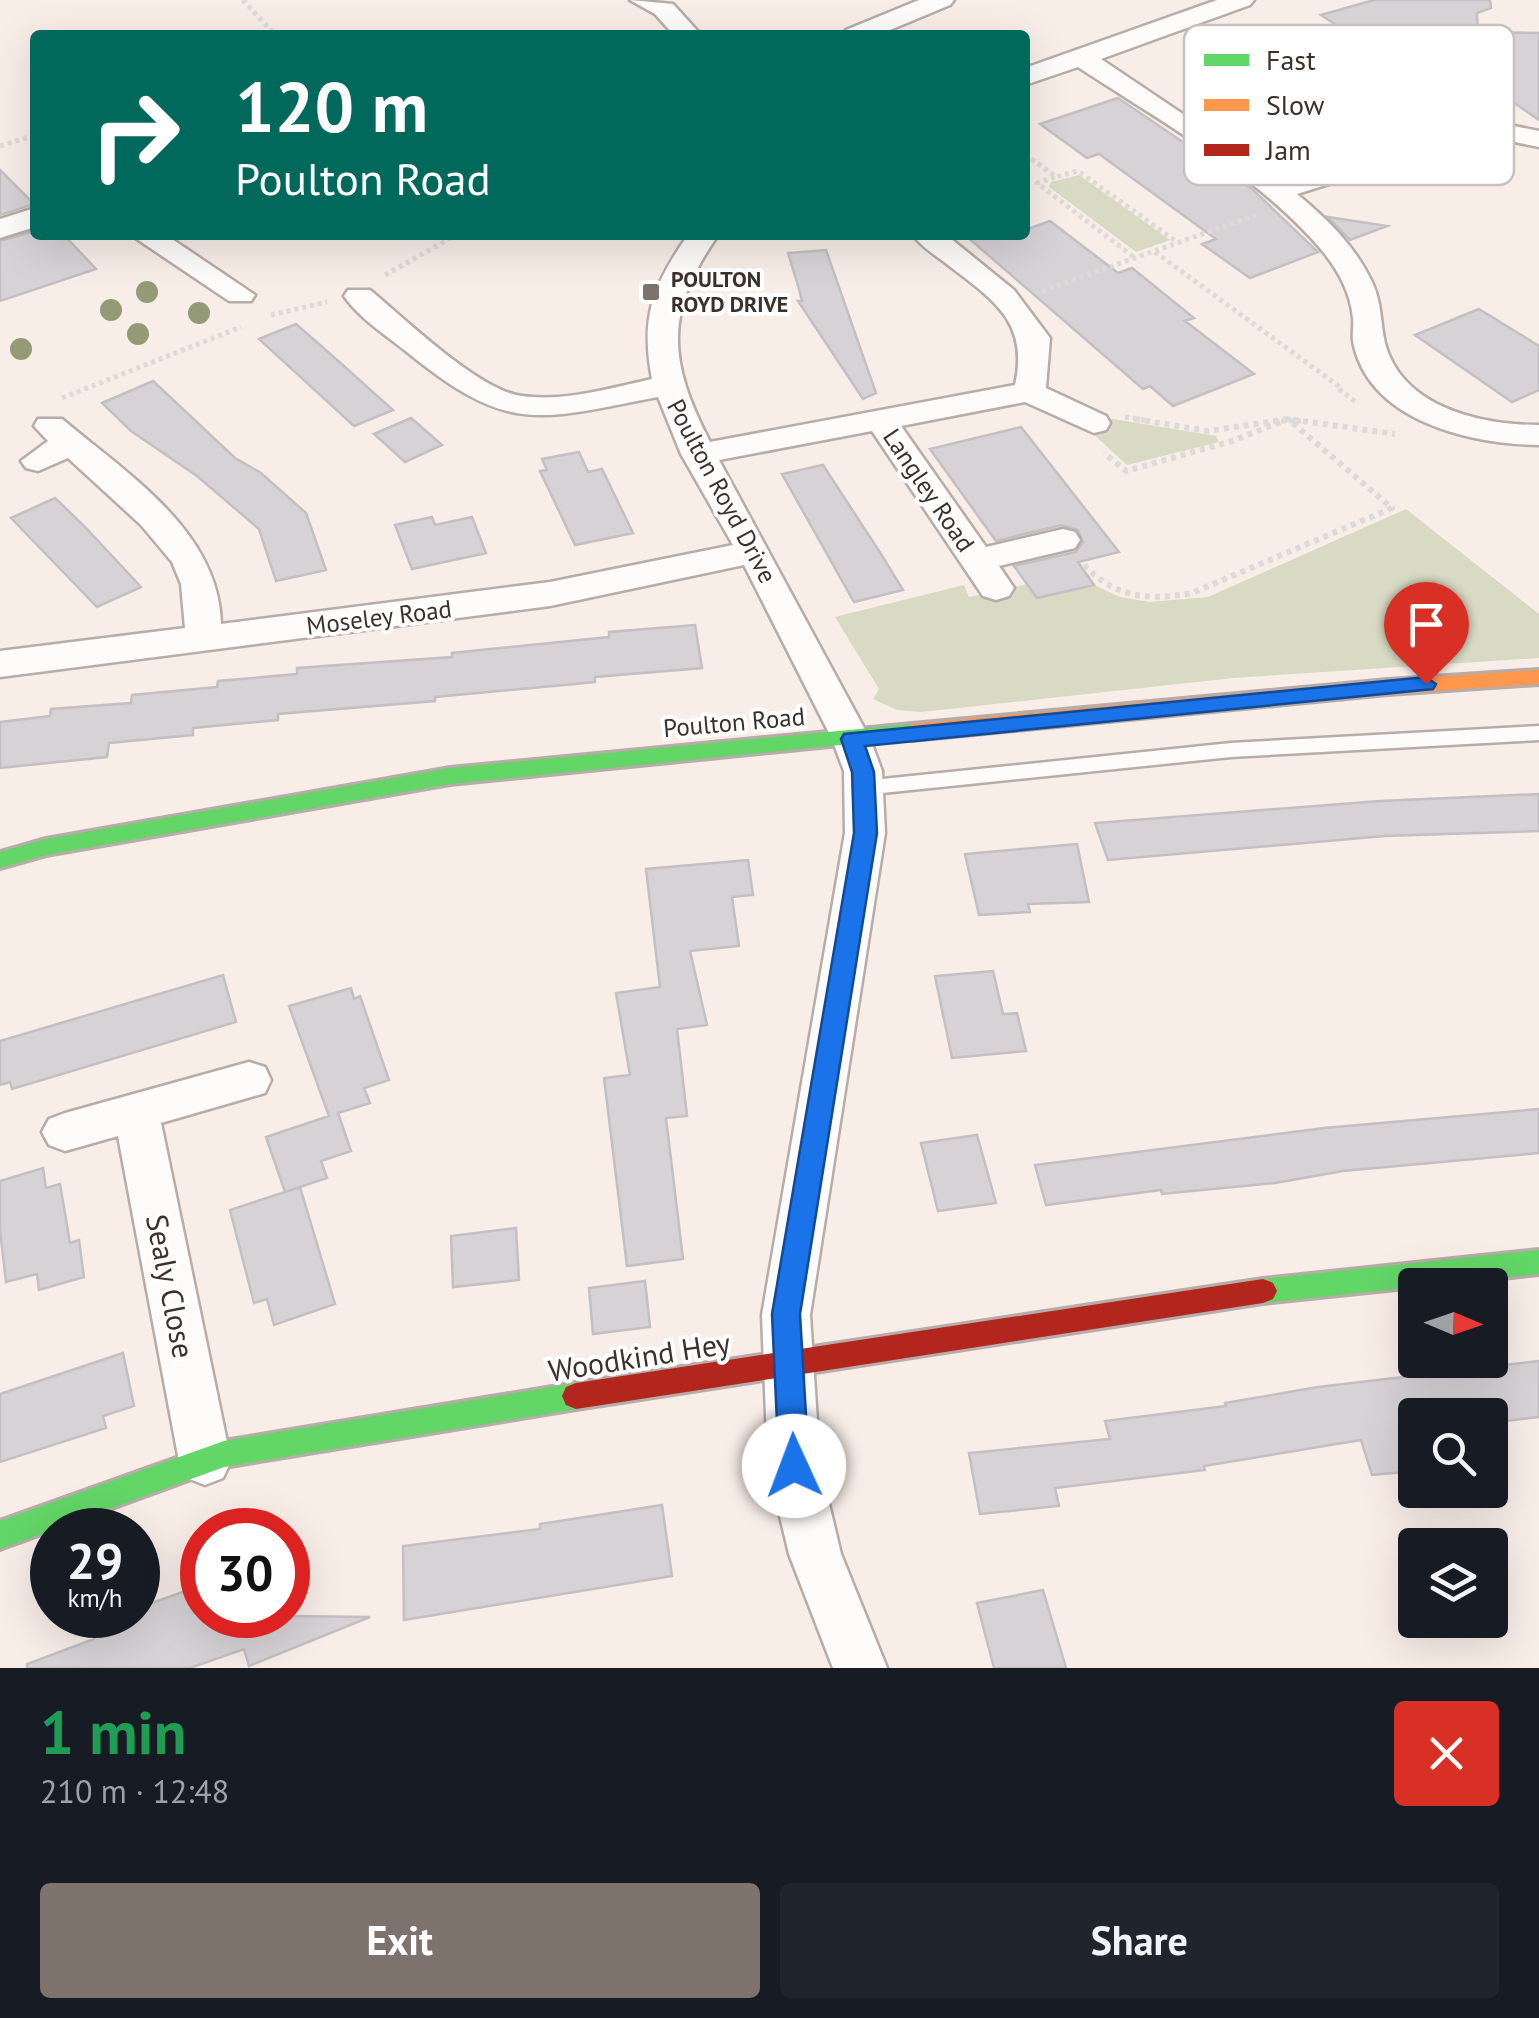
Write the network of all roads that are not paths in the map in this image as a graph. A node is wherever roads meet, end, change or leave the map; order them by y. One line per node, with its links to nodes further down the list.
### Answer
1 (643, 0): 4 (street)
2 (941, 0): 5 (street)
3 (1242, 0): 6 (street)
4 (683, 30)
5 (868, 30)
6 (1080, 56): 7 (street); 8 (street)
7 (1030, 75)
8 (1184, 128)
9 (1514, 134): 10 (street)
10 (1539, 139)
11 (1267, 185): 13 (street)
12 (1306, 185): 13 (street)
13 (1284, 197): 27 (street)
14 (30, 218): 15 (street)
15 (0, 230)
16 (154, 240): 19 (street)
17 (699, 240): 23 (street, Poulton Royd Drive)
18 (935, 240): 24 (street)
19 (208, 274): 20 (street); 22 (street)
20 (180, 293)
21 (384, 304): 23 (street)
22 (245, 309)
23 (667, 386): 28 (street, Poulton Royd Drive)
24 (1029, 392): 25 (street, Langley Road); 26 (street)
25 (881, 420): 28 (street, Langley Road); 31 (street, Langley Road)
26 (1094, 423)
27 (1539, 436)
28 (698, 454): 30 (street, Poulton Royd Drive)
29 (38, 460): 32 (street)
30 (754, 552): 32 (street, Moseley Road); 36 (street, Poulton Royd Drive)
31 (1073, 552)
32 (203, 640): 33 (street, Moseley Road)
33 (0, 664)
34 (1539, 677): 36 (street, Poulton Road)
35 (1539, 733): 37 (lane)
36 (852, 739): 37 (street, Poulton Royd Drive); 38 (street, Poulton Road)
37 (864, 788): 43 (street, Poulton Royd Drive)
38 (0, 860)
39 (248, 1080): 40 (street)
40 (136, 1112): 41 (street); 44 (street, Sealy Close)
41 (65, 1132)
42 (1539, 1262): 43 (street, Woodkind Hey)
43 (790, 1363): 44 (street, Woodkind Hey); 46 (street, Poulton Royd Drive)
44 (205, 1461): 45 (street, Woodkind Hey)
45 (0, 1536)
46 (860, 1668)

